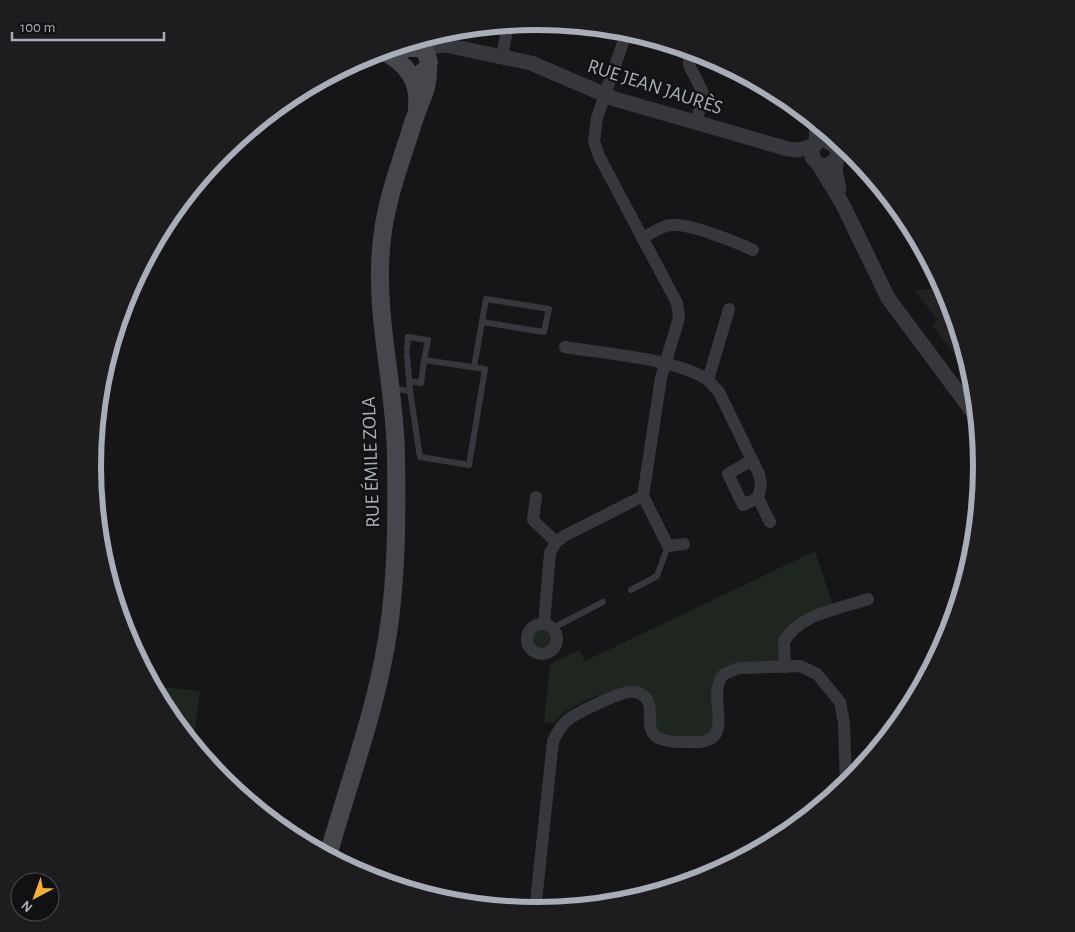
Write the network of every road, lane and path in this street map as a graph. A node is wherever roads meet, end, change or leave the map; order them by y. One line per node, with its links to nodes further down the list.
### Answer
1 (507, 31): 7 (street)
2 (624, 38): 11 (street)
3 (414, 48): 9 (main road); 10 (main road)
4 (415, 48): 5 (street, RUE JEAN JAURÈS)
5 (459, 48): 7 (street, RUE JEAN JAURÈS); 9 (street, RUE JEAN JAURÈS)
6 (389, 56): 10 (main road)
7 (502, 57): 11 (street, RUE JEAN JAURÈS)
8 (689, 57): 13 (street)
9 (429, 63): 10 (main road); 12 (main road, RUE ÉMILE ZOLA)
10 (406, 69): 12 (main road)
11 (605, 96): 13 (street, RUE JEAN JAURÈS); 21 (street)
12 (416, 115): 31 (main road, RUE ÉMILE ZOLA)
13 (696, 122): 16 (street, RUE JEAN JAURÈS)
14 (816, 131): 15 (street)
15 (815, 144): 16 (street, RUE JEAN JAURÈS); 17 (street); 19 (street)
16 (782, 147): 19 (street, RUE JEAN JAURÈS)
17 (837, 149)
18 (839, 151): 19 (street); 20 (street)
19 (817, 164): 20 (street)
20 (843, 205): 33 (street)
21 (642, 238): 22 (street); 27 (street)
22 (753, 250)
23 (728, 309): 29 (street)
24 (482, 322): 24 (lane); 28 (lane)
25 (565, 347): 27 (street)
26 (424, 360): 28 (lane); 30 (lane); 30 (lane)
27 (665, 364): 29 (street); 36 (street)
28 (474, 367): 32 (lane)
29 (708, 380): 34 (street)
30 (408, 381): 32 (lane)
31 (390, 387): 32 (lane); 48 (main road, RUE ÉMILE ZOLA)
32 (410, 391)
33 (970, 408)
34 (752, 460): 37 (street); 37 (street)
35 (536, 496): 39 (street)
36 (643, 496): 39 (street); 41 (street)
37 (758, 498): 38 (street)
38 (770, 522)
39 (556, 542): 45 (street)
40 (684, 544): 41 (street)
41 (668, 546): 42 (lane)
42 (631, 590)
43 (868, 600): 46 (street)
44 (603, 602): 45 (lane)
45 (548, 626)
46 (784, 667): 47 (street); 49 (street)
47 (846, 774)
48 (330, 849)
49 (536, 902)

